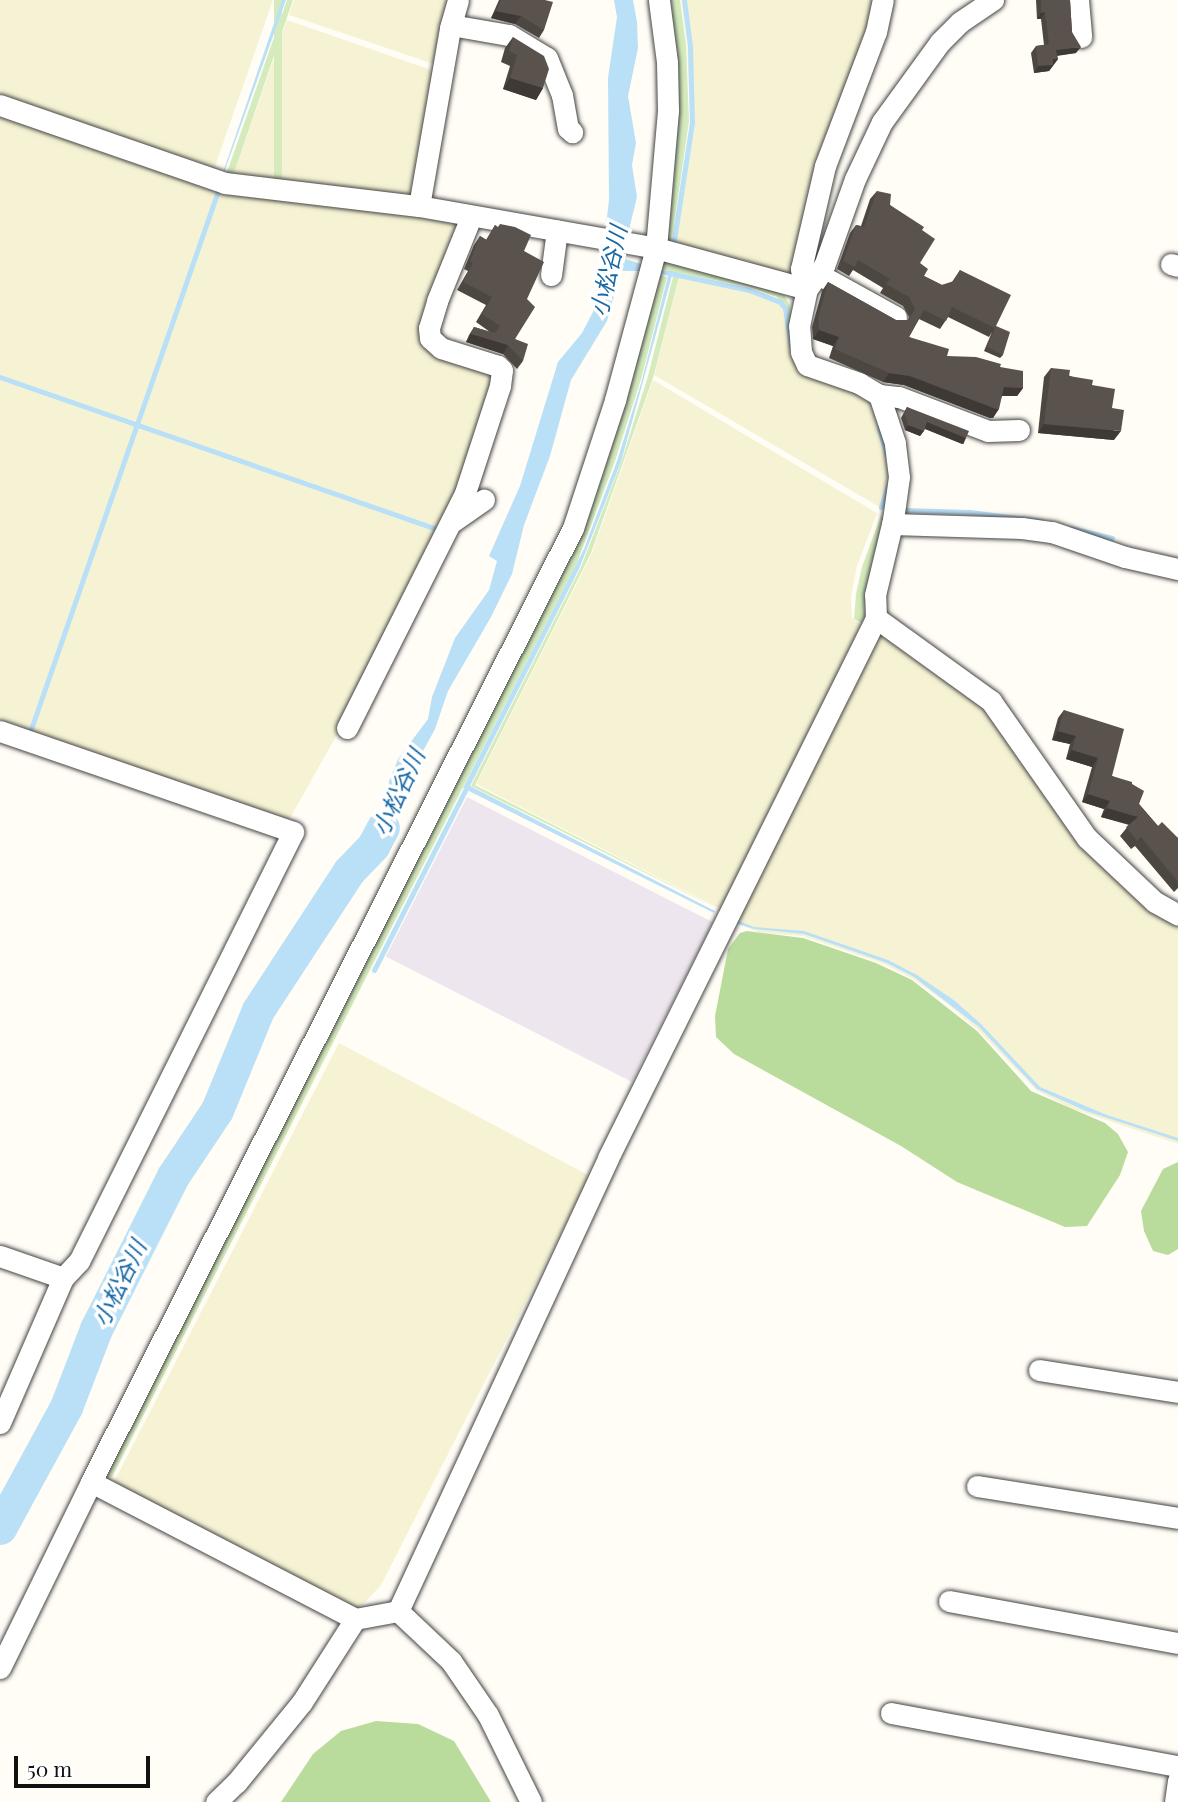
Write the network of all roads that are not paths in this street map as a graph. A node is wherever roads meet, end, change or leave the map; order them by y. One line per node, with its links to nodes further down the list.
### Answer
1 (458, 0): 6 (street)
2 (659, 0): 13 (street)
3 (883, 0): 15 (street)
4 (993, 0): 15 (street)
5 (1078, 0): 7 (street)
6 (451, 25): 9 (street); 10 (street)
7 (1081, 37)
8 (0, 105): 10 (street)
9 (572, 132)
10 (419, 205): 11 (street)
11 (471, 217): 12 (street); 20 (street)
12 (561, 231): 13 (street); 14 (street)
13 (650, 248): 15 (street); 32 (street)
14 (551, 275)
15 (813, 282): 16 (street); 17 (street)
16 (896, 317)
17 (879, 395): 18 (street); 21 (street)
18 (1019, 430)
19 (484, 500): 20 (street)
20 (450, 523): 24 (street)
21 (892, 524): 22 (street); 23 (street)
22 (1178, 569)
23 (876, 618): 26 (street); 36 (street)
24 (347, 728)
25 (0, 731): 28 (street)
26 (1178, 915)
27 (0, 1256): 28 (street)
28 (63, 1278): 31 (street)
29 (1039, 1370): 30 (street)
30 (1178, 1392)
31 (0, 1423)
32 (91, 1482): 37 (street); 39 (street)
33 (977, 1486): 34 (street)
34 (1178, 1518)
35 (949, 1601): 38 (street)
36 (398, 1611): 37 (street); 44 (street)
37 (355, 1619): 43 (street)
38 (1178, 1643)
39 (0, 1668)
40 (891, 1713): 41 (street)
41 (1178, 1766)
42 (1178, 1780): 45 (street)
43 (216, 1802)
44 (531, 1802)
45 (1175, 1802)

